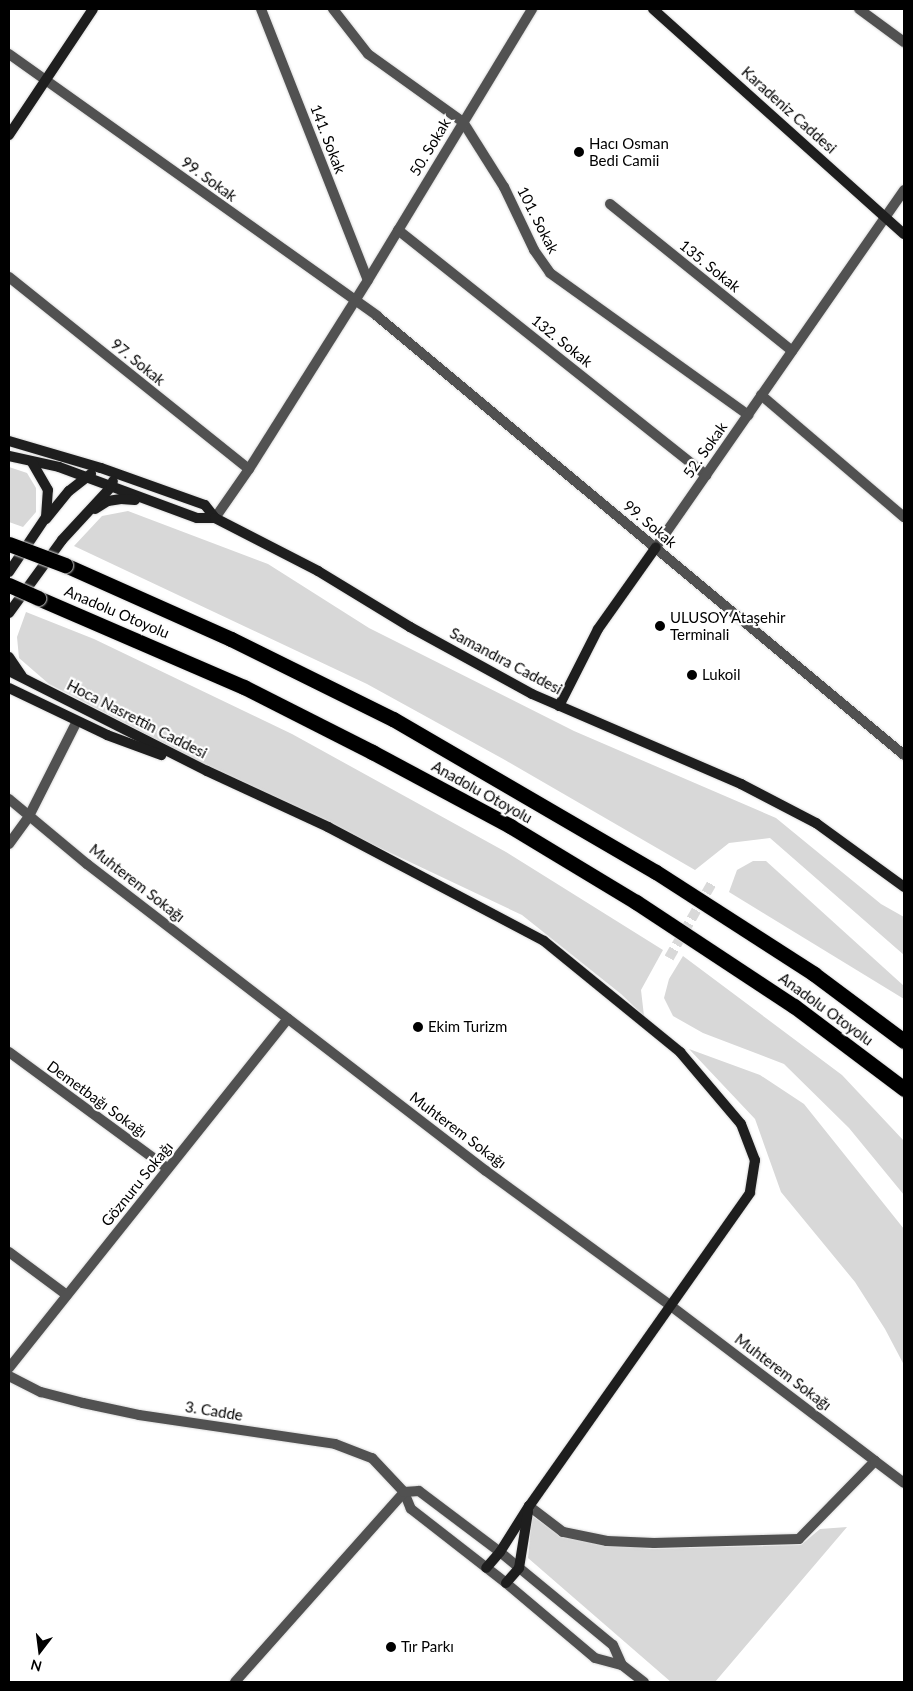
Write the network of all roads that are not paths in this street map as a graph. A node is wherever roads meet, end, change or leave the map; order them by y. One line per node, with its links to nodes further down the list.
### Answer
1 (93, 9): 9 (street)
2 (261, 9): 18 (street, 141. Sokak)
3 (333, 9): 10 (street, 101. Sokak)
4 (532, 9): 10 (street, 50. Sokak)
5 (653, 9): 14 (street, Karadeniz Caddesi)
6 (859, 9): 7 (street)
7 (904, 42)
8 (9, 54): 9 (street, 99. Sokak)
9 (46, 80): 11 (street); 19 (street, 99. Sokak)
10 (463, 122): 15 (street, 50. Sokak); 22 (street, 101. Sokak)
11 (9, 135)
12 (904, 190): 14 (street, 52. Sokak)
13 (610, 204): 20 (street, 135. Sokak)
14 (885, 217): 16 (street, Karadeniz Caddesi); 20 (street, 52. Sokak)
15 (398, 230): 18 (street, 50. Sokak); 29 (street, 132. Sokak)
16 (904, 234)
17 (9, 278): 27 (street, 97. Sokak)
18 (368, 280): 19 (street, 50. Sokak)
19 (354, 301): 27 (street, 50. Sokak); 38 (street, 99. Sokak)
20 (792, 351): 21 (street, 52. Sokak)
21 (762, 395): 22 (street, 52. Sokak); 34 (street)
22 (748, 415): 29 (street, 52. Sokak)
23 (9, 441): 26 (street)
24 (9, 456): 25 (street, Samandıra Caddesi)
25 (32, 462): 30 (street, Samandıra Caddesi); 36 (street)
26 (101, 468): 28 (street); 30 (street)
27 (249, 469): 35 (street, 50. Sokak)
28 (114, 473): 31 (street); 35 (street)
29 (706, 475): 38 (street, 52. Sokak)
30 (86, 477): 31 (street, Samandıra Caddesi); 36 (street)
31 (111, 487): 32 (street, Samandıra Caddesi); 33 (street)
32 (150, 501): 33 (street); 35 (street, Samandıra Caddesi)
33 (87, 513): 41 (street)
34 (904, 517)
35 (215, 518): 46 (street, Samandıra Caddesi)
36 (39, 530): 39 (street)
37 (9, 544): 55 (highway, Anadolu Otoyolu, bridge)
38 (656, 547): 46 (street, 52. Sokak); 48 (street, 99. Sokak)
39 (9, 572)
40 (9, 585): 57 (highway, Anadolu Otoyolu, bridge)
41 (9, 613)
42 (9, 657): 44 (street, Hoca Nasrettin Caddesi)
43 (9, 671): 44 (street, Hoca Nasrettin Caddesi)
44 (22, 677): 49 (street, Hoca Nasrettin Caddesi)
45 (9, 688): 47 (street, Hoca Nasrettin Caddesi)
46 (560, 706): 53 (street, Samandıra Caddesi)
47 (77, 721): 49 (street, Hoca Nasrettin Caddesi); 51 (street)
48 (904, 754)
49 (206, 771): 61 (street)
50 (9, 799): 51 (street, Muhterem Sokağı)
51 (28, 816): 52 (street); 54 (street, Muhterem Sokağı)
52 (9, 844)
53 (904, 887)
54 (288, 1019): 58 (street, Göznuru Sokağı); 61 (street, Muhterem Sokağı)
55 (904, 1042)
56 (9, 1052): 58 (street, Demetbağı Sokağı)
57 (904, 1089)
58 (168, 1169): 60 (street, Göznuru Sokağı)
59 (9, 1252): 60 (street)
60 (67, 1295): 62 (street, Göznuru Sokağı)
61 (671, 1306): 64 (street, Muhterem Sokağı); 67 (street)
62 (9, 1368)
63 (9, 1376): 66 (street, 3. Cadde)
64 (875, 1461): 65 (street, Muhterem Sokağı); 67 (street)
65 (904, 1483)
66 (404, 1492): 68 (street); 69 (street, 3. Cadde); 73 (street)
67 (529, 1506): 68 (street); 70 (street)
68 (500, 1552): 69 (street); 70 (street)
69 (486, 1568): 71 (street, 3. Cadde)
70 (519, 1568): 71 (street); 72 (street)
71 (506, 1583): 72 (street, 3. Cadde)
72 (622, 1665): 74 (street)
73 (236, 1682)
74 (644, 1682)

